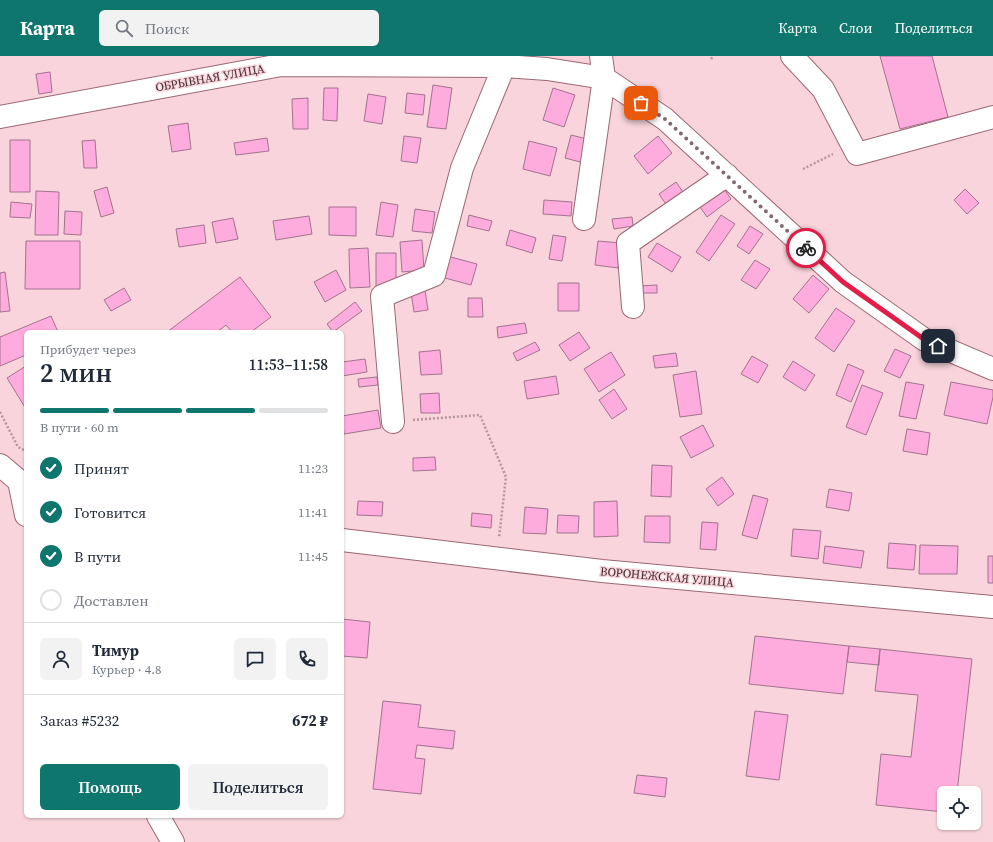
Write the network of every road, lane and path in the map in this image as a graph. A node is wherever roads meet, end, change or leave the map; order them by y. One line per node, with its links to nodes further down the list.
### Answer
1 (601, 56): 4 (street)
2 (792, 56): 7 (street)
3 (504, 66): 4 (street, ОБРЫВНАЯ УЛИЦА); 5 (street, ОБРЫВНАЯ УЛИЦА); 14 (street)
4 (604, 78): 9 (street, ОБРЫВНАЯ УЛИЦА); 10 (street)
5 (0, 117)
6 (993, 117): 7 (street)
7 (852, 145): 8 (path)
8 (803, 169)
9 (727, 175): 11 (street); 12 (street, ОБРЫВНАЯ УЛИЦА)
10 (584, 219)
11 (633, 307)
12 (993, 369)
13 (0, 412): 15 (path)
14 (393, 422): 20 (path)
15 (24, 451)
16 (0, 465): 17 (street)
17 (23, 482): 18 (street)
18 (24, 493)
19 (344, 540): 21 (street, ВОРОНЕЖСКАЯ УЛИЦА)
20 (498, 540)
21 (993, 607)
22 (159, 818): 23 (street)
23 (173, 842)

